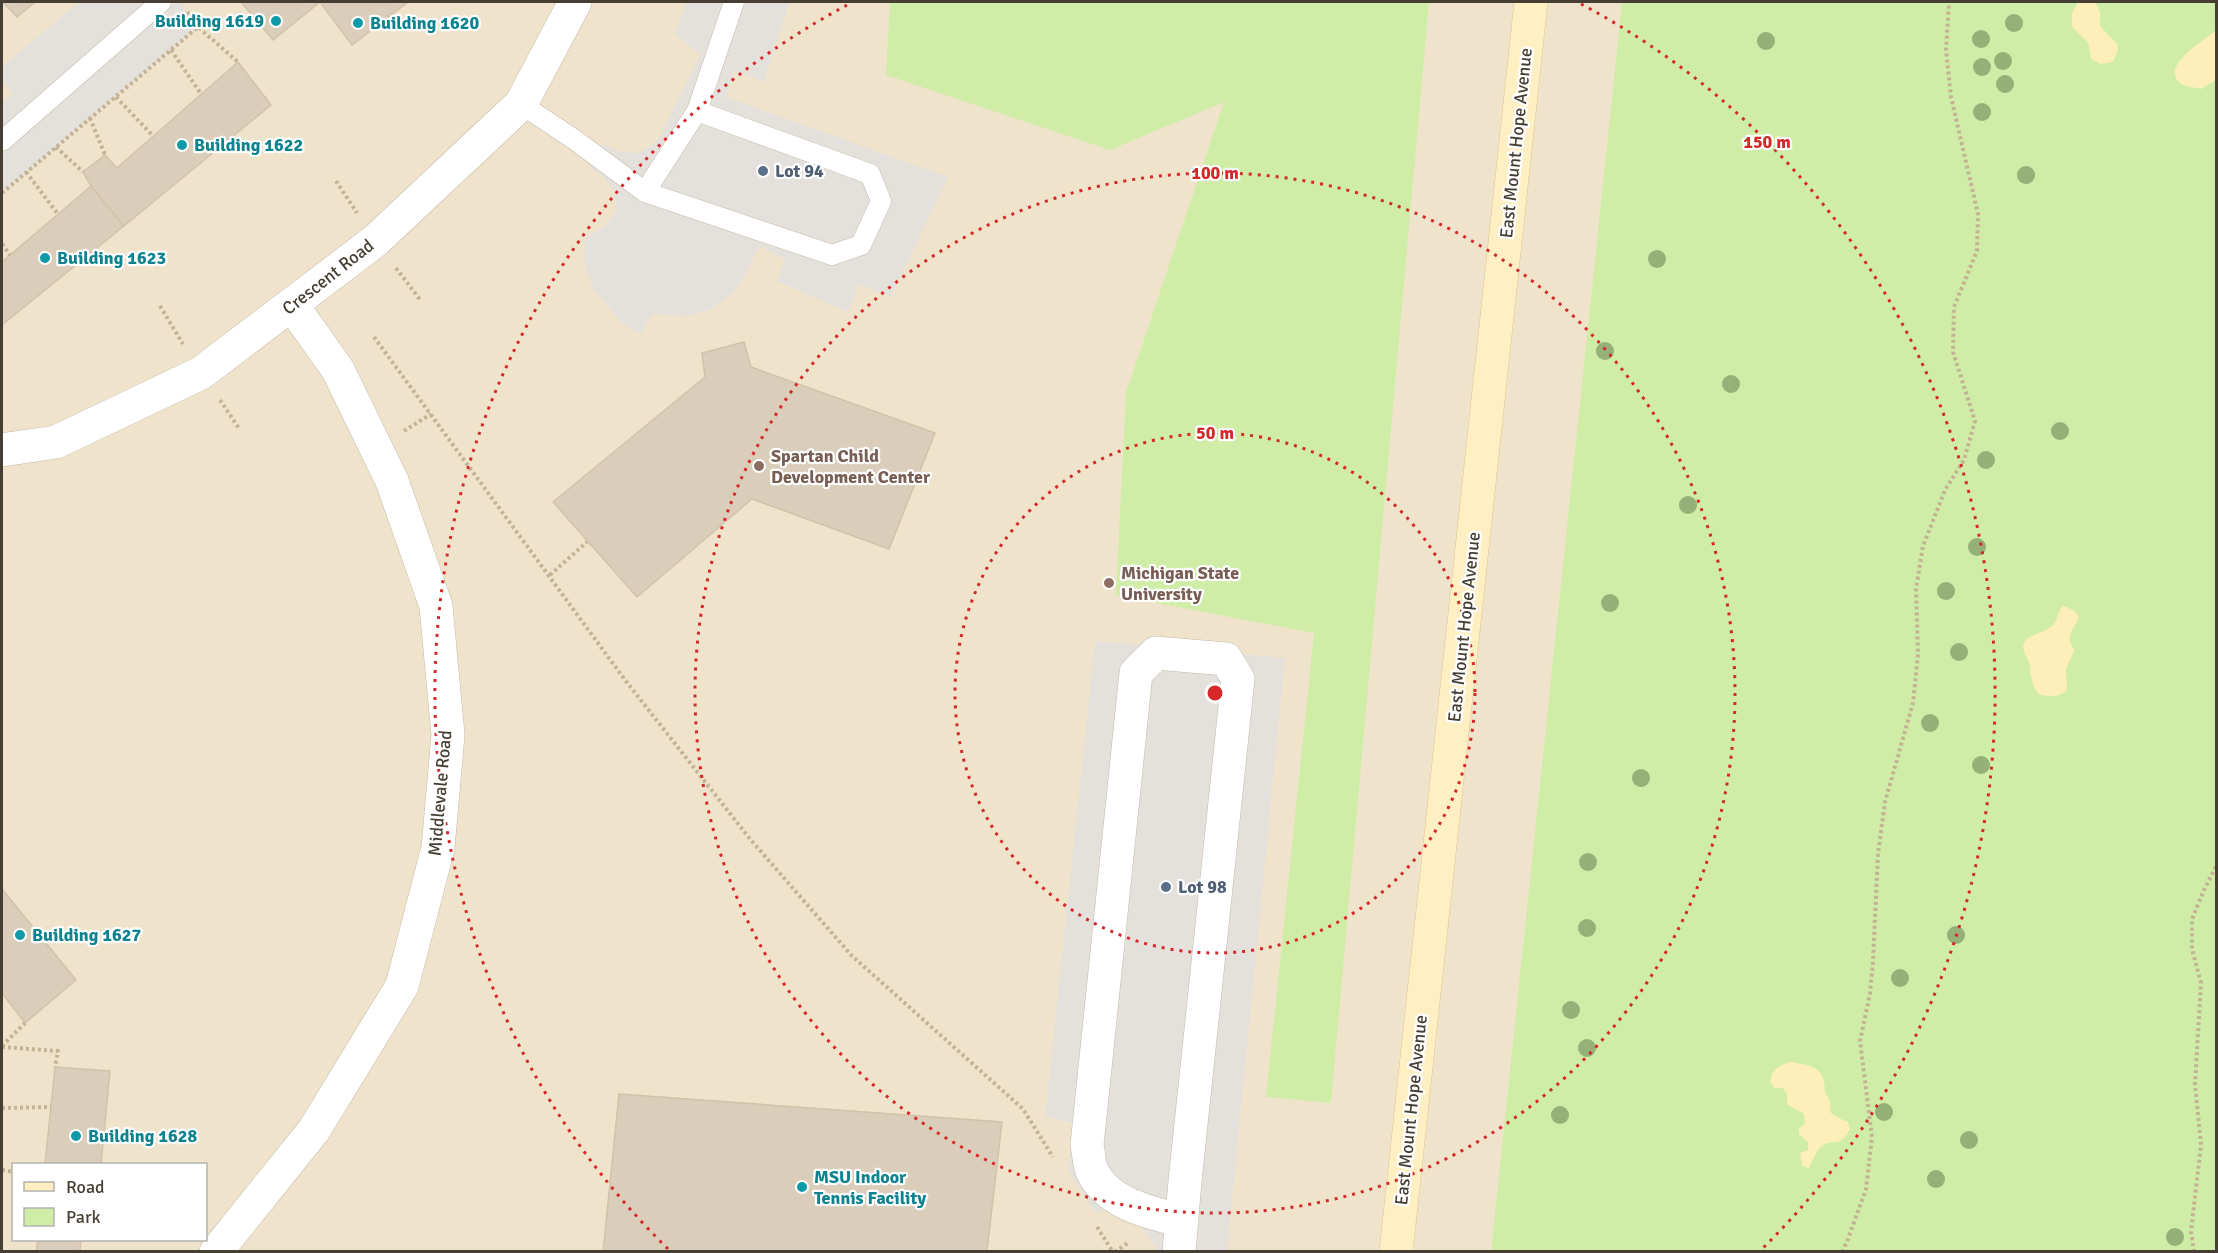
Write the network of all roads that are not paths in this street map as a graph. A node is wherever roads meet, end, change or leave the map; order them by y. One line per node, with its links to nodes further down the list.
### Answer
1 (161, 2): 7 (lane)
2 (575, 2): 5 (street, Crescent Road)
3 (734, 2): 6 (lane)
4 (1532, 2): 13 (street, East Mount Hope Avenue)
5 (521, 104): 8 (lane); 9 (street, Crescent Road)
6 (697, 111): 8 (lane); 8 (lane)
7 (2, 141)
8 (645, 192)
9 (292, 305): 10 (street, Crescent Road); 12 (street, Middlevale Road)
10 (2, 450)
11 (1180, 1236): 11 (street)
12 (216, 1251)
13 (1396, 1251)

